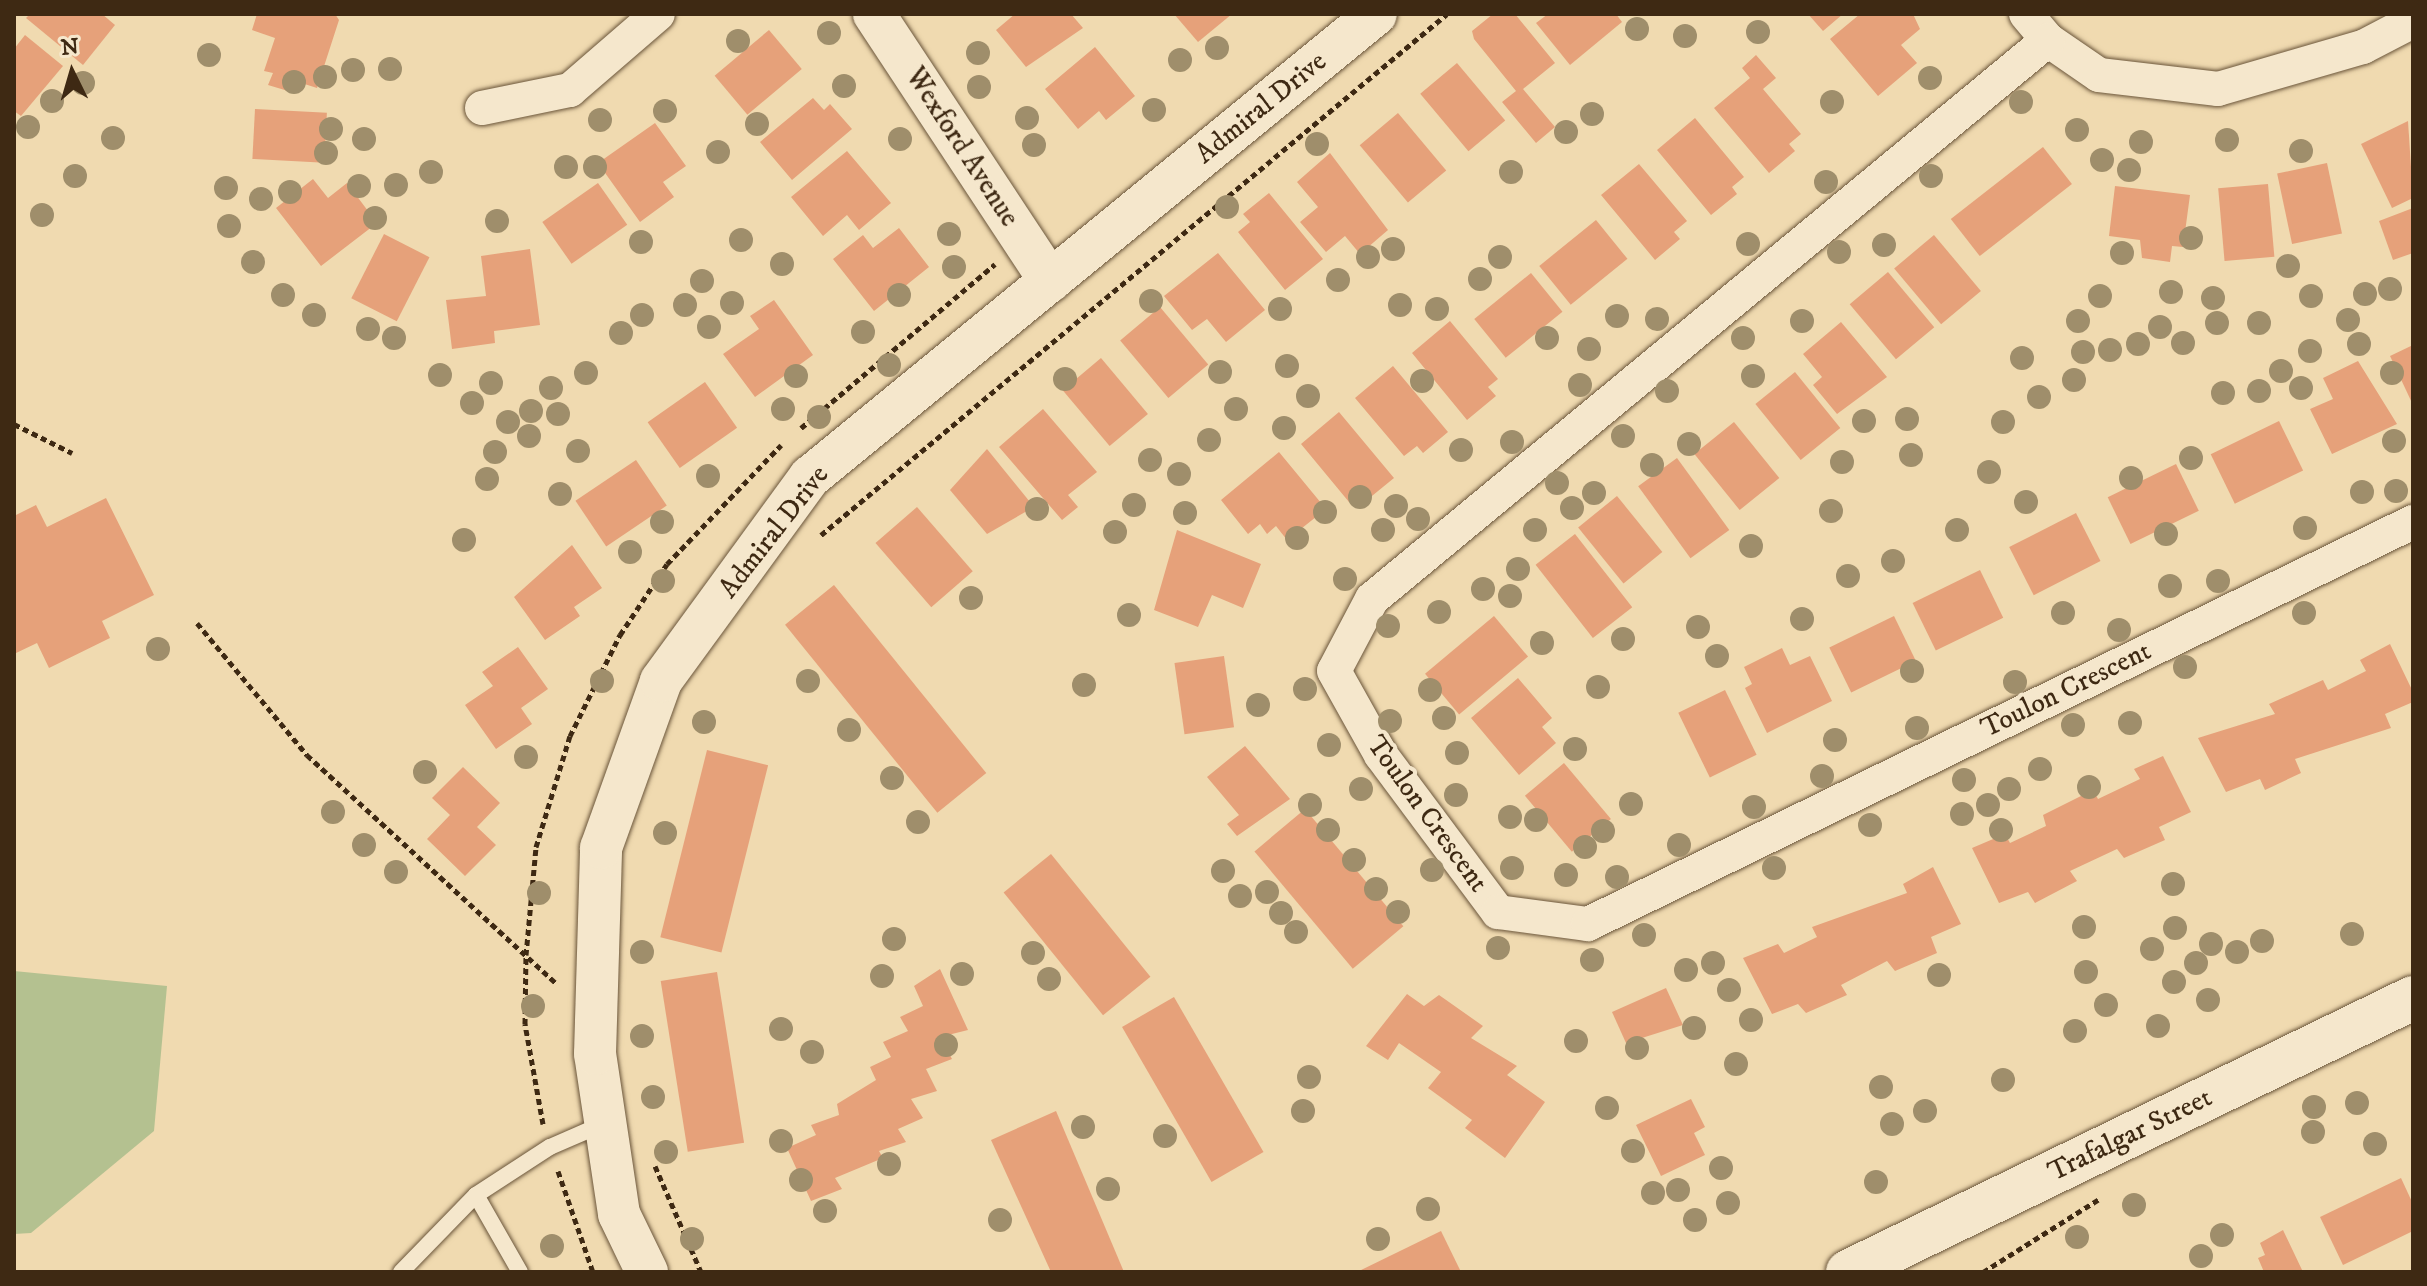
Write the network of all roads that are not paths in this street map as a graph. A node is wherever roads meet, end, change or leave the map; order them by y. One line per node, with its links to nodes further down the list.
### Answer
1 (658, 14): 7 (street)
2 (874, 14): 8 (street, Wexford Avenue)
3 (1376, 14): 8 (street, Admiral Drive)
4 (2026, 14): 6 (street)
5 (2413, 21): 6 (street)
6 (2048, 40): 9 (street, Toulon Crescent)
7 (482, 108)
8 (1050, 281): 11 (street, Admiral Drive)
9 (2413, 522)
10 (2413, 998): 16 (main road, Trafalgar Street)
11 (605, 1123): 12 (lane); 15 (street, Admiral Drive)
12 (476, 1195): 13 (lane); 14 (lane)
13 (401, 1272)
14 (520, 1272)
15 (647, 1272)
16 (1848, 1272)

